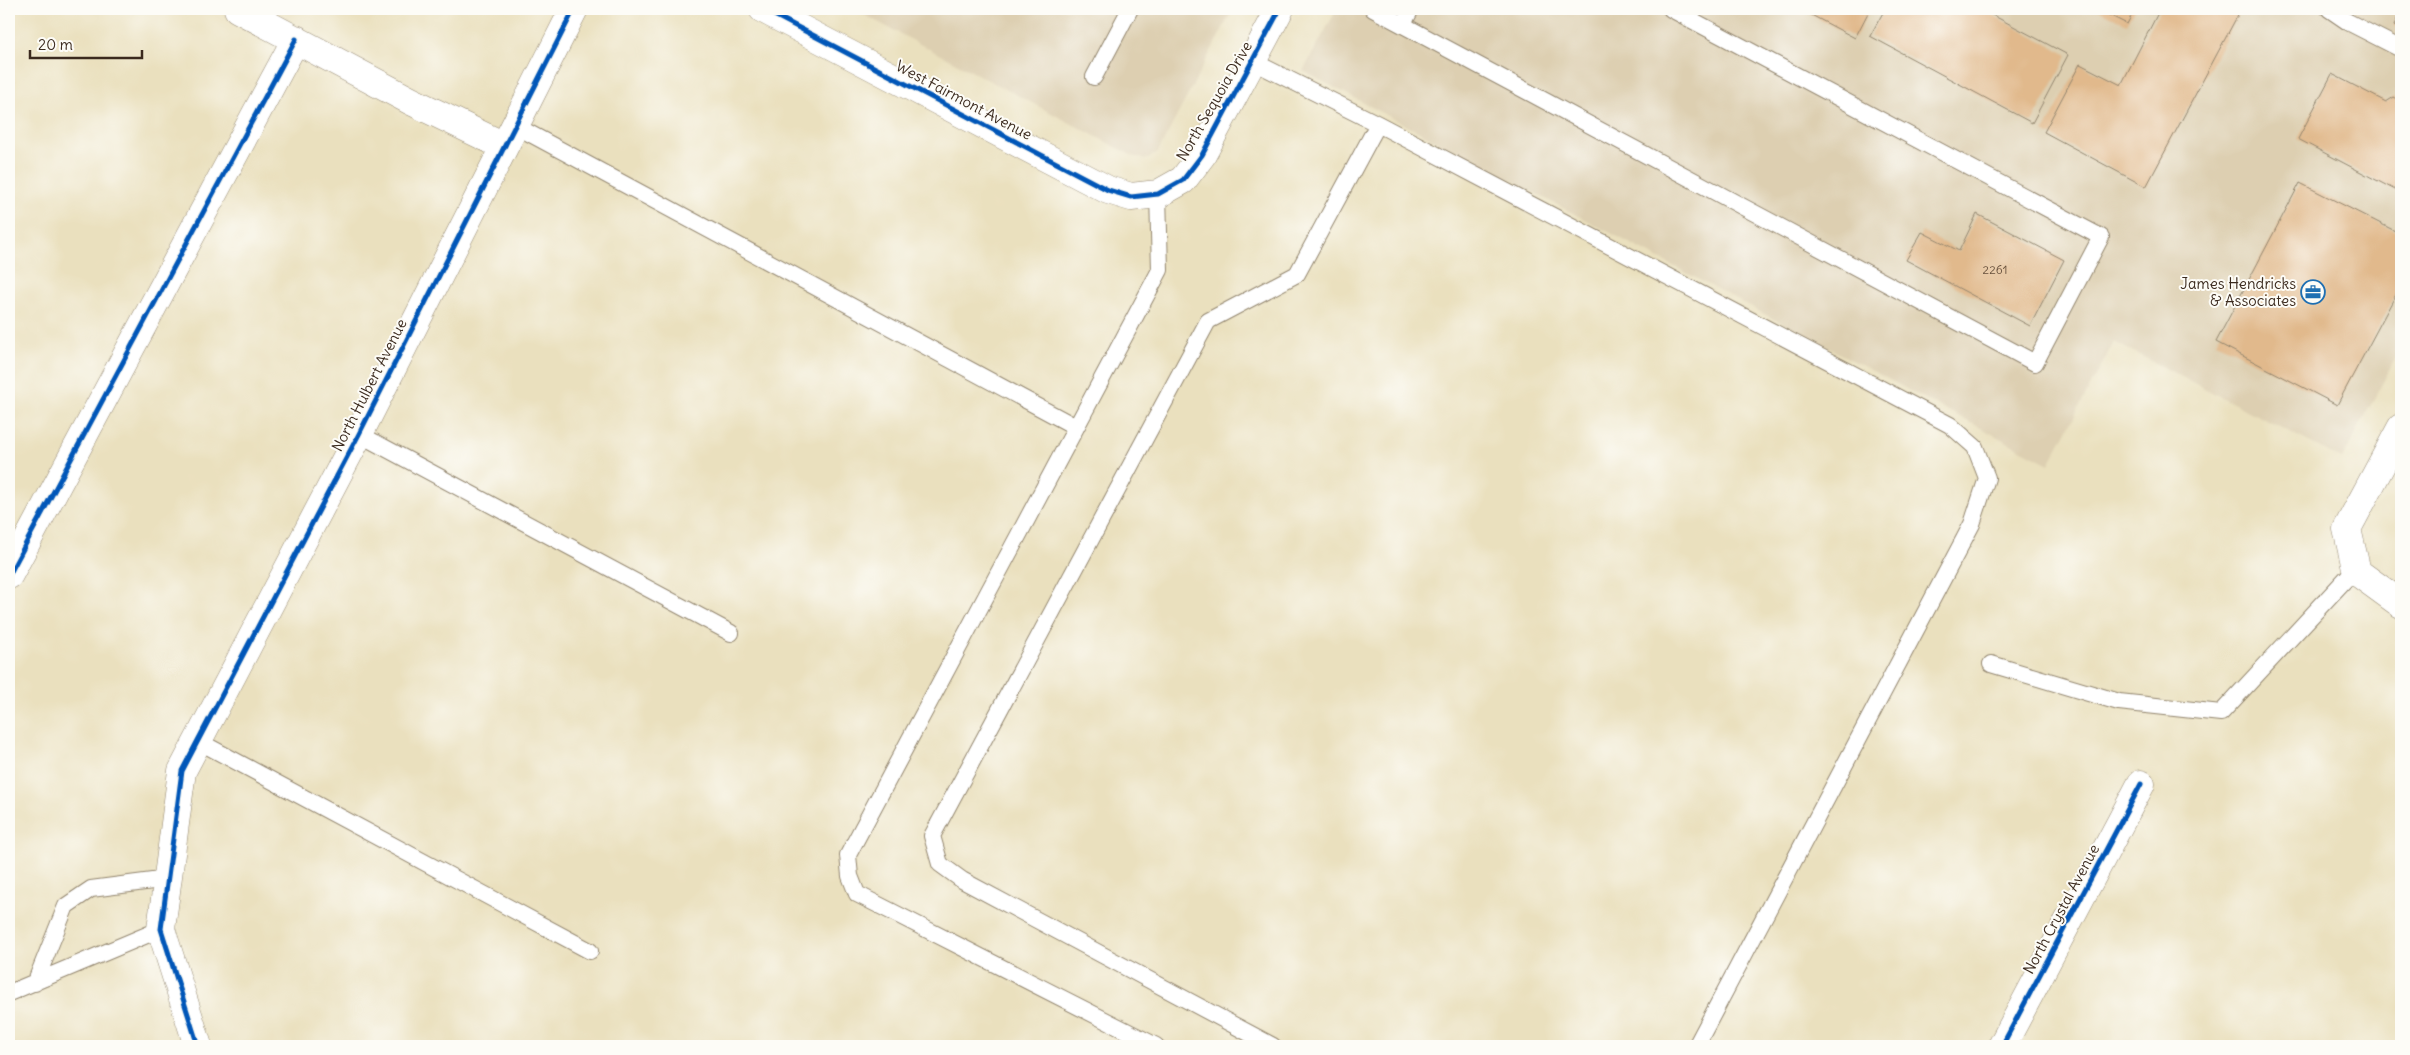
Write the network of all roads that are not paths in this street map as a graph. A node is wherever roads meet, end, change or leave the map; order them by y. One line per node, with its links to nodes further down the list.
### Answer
1 (238, 9): 11 (street)
2 (574, 9): 16 (street, North Hulbert Avenue)
3 (763, 9): 17 (street, West Fairmont Avenue)
4 (1130, 9): 14 (lane)
5 (1280, 9): 13 (street, North Sequoia Drive)
6 (1373, 9): 10 (lane)
7 (1411, 9): 10 (lane)
8 (1671, 9): 10 (lane)
9 (2329, 9): 12 (lane)
10 (1402, 24)
11 (296, 39): 16 (street); 22 (street)
12 (2401, 49)
13 (1252, 61): 15 (lane); 17 (street, North Sequoia Drive)
14 (1094, 77)
15 (1378, 124): 35 (lane); 36 (lane)
16 (508, 136): 18 (lane); 20 (street, North Hulbert Avenue)
17 (1158, 194): 18 (lane)
18 (1076, 427): 34 (lane)
19 (2401, 428): 21 (street)
20 (359, 434): 24 (lane); 26 (street, North Hulbert Avenue)
21 (2357, 570): 23 (street); 25 (lane)
22 (9, 574)
23 (2401, 604)
24 (731, 633)
25 (1991, 664)
26 (198, 741): 28 (street, North Hulbert Avenue); 30 (lane)
27 (2141, 784): 37 (street, North Crystal Avenue)
28 (168, 879): 29 (street); 31 (lane)
29 (162, 929): 31 (lane); 33 (street)
30 (590, 951)
31 (35, 983): 32 (lane)
32 (9, 992)
33 (198, 1046)
34 (1156, 1046)
35 (1272, 1046)
36 (1696, 1046)
37 (2002, 1046)

